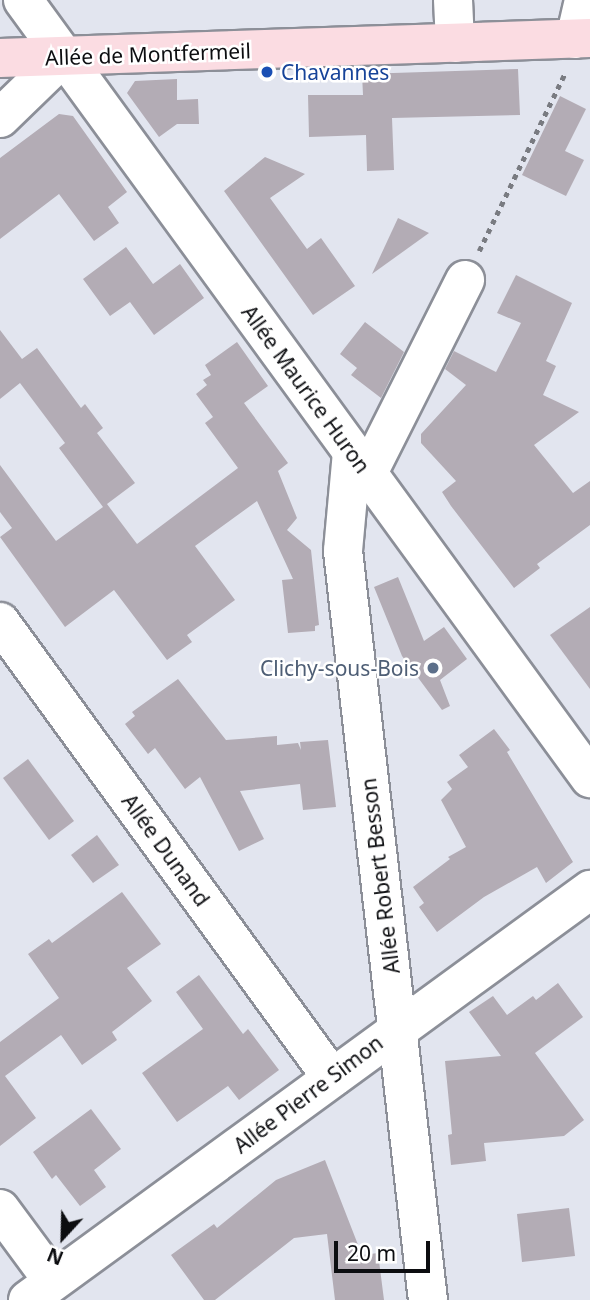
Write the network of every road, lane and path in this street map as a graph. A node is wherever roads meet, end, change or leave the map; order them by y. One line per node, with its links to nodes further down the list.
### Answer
1 (23, 0): 6 (street, Allée Maurice Huron)
2 (453, 0): 5 (street)
3 (584, 0): 4 (street)
4 (582, 39): 5 (main road, Allée de Montfermeil); 9 (path)
5 (455, 43): 6 (main road, Allée de Montfermeil)
6 (63, 57): 7 (main road, Allée de Montfermeil); 8 (street); 10 (street, Allée Maurice Huron)
7 (0, 58)
8 (0, 118)
9 (465, 280): 10 (street)
10 (360, 462): 12 (street, Allée Maurice Huron); 14 (street, Allée Robert Besson)
11 (0, 622): 15 (street, Allée Dunand)
12 (590, 778)
13 (590, 890): 14 (street, Allée Pierre Simon)
14 (398, 1027): 15 (street, Allée Pierre Simon); 18 (street, Allée Robert Besson)
15 (332, 1078): 17 (street, Allée Pierre Simon)
16 (0, 1209): 17 (street)
17 (41, 1291)
18 (428, 1300)

